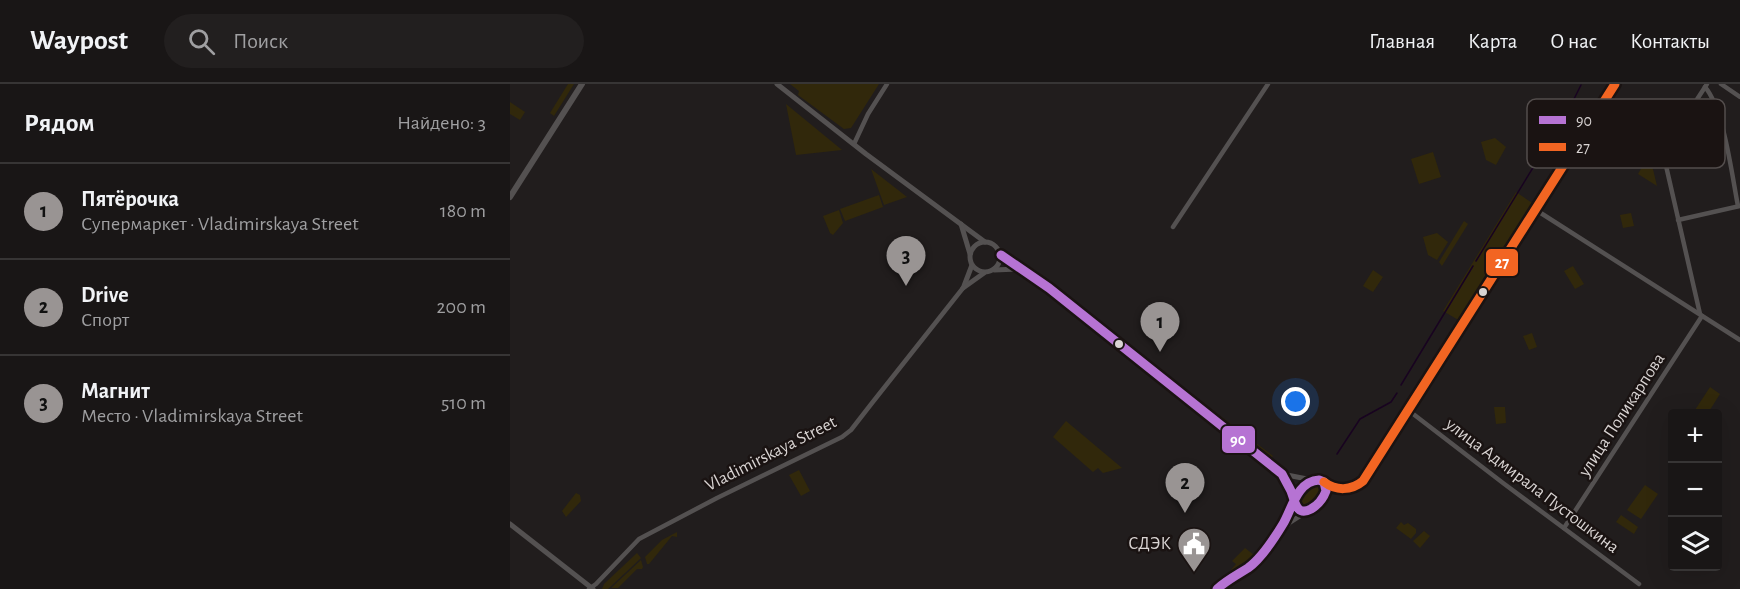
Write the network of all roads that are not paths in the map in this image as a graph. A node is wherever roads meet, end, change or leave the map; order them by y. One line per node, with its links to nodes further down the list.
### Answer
1 (582, 84): 15 (main road)
2 (777, 84): 12 (street)
3 (887, 84): 12 (street)
4 (1268, 84): 20 (street)
5 (1615, 84): 9 (street)
6 (1721, 84): 8 (street)
7 (1706, 86): 10 (street)
8 (1740, 97)
9 (1607, 99)
10 (1697, 99)
11 (1725, 142): 16 (street)
12 (854, 144): 19 (street)
13 (1563, 168): 17 (street)
14 (1666, 168): 18 (street)
15 (510, 197)
16 (1739, 206): 18 (street)
17 (1536, 210): 29 (street); 31 (street)
18 (1678, 220): 29 (street)
19 (961, 224): 21 (street); 22 (street)
20 (1173, 227)
21 (986, 242): 22 (street); 23 (street)
22 (970, 255): 24 (street)
23 (1001, 255): 25 (street); 26 (street)
24 (972, 265): 27 (street); 28 (street, Vladimirskaya Street)
25 (1022, 269): 26 (street); 32 (street)
26 (993, 271): 27 (street)
27 (985, 273): 28 (street, Vladimirskaya Street)
28 (963, 288): 42 (street, Vladimirskaya Street)
29 (1701, 315): 30 (street); 40 (street, улица Поликарпова)
30 (1740, 340)
31 (1408, 411): 35 (street); 40 (street, улица Адмирала Пустошкина)
32 (1281, 474): 33 (street); 37 (street)
33 (1313, 480): 34 (street); 37 (street)
34 (1324, 482): 35 (street); 36 (street)
35 (1335, 488): 36 (street)
36 (1324, 496): 38 (street)
37 (1294, 501): 38 (street); 43 (street)
38 (1307, 511): 43 (street)
39 (510, 524): 42 (street)
40 (1564, 528): 41 (street, улица Адмирала Пустошкина)
41 (1639, 584)
42 (591, 588)
43 (1219, 589)

